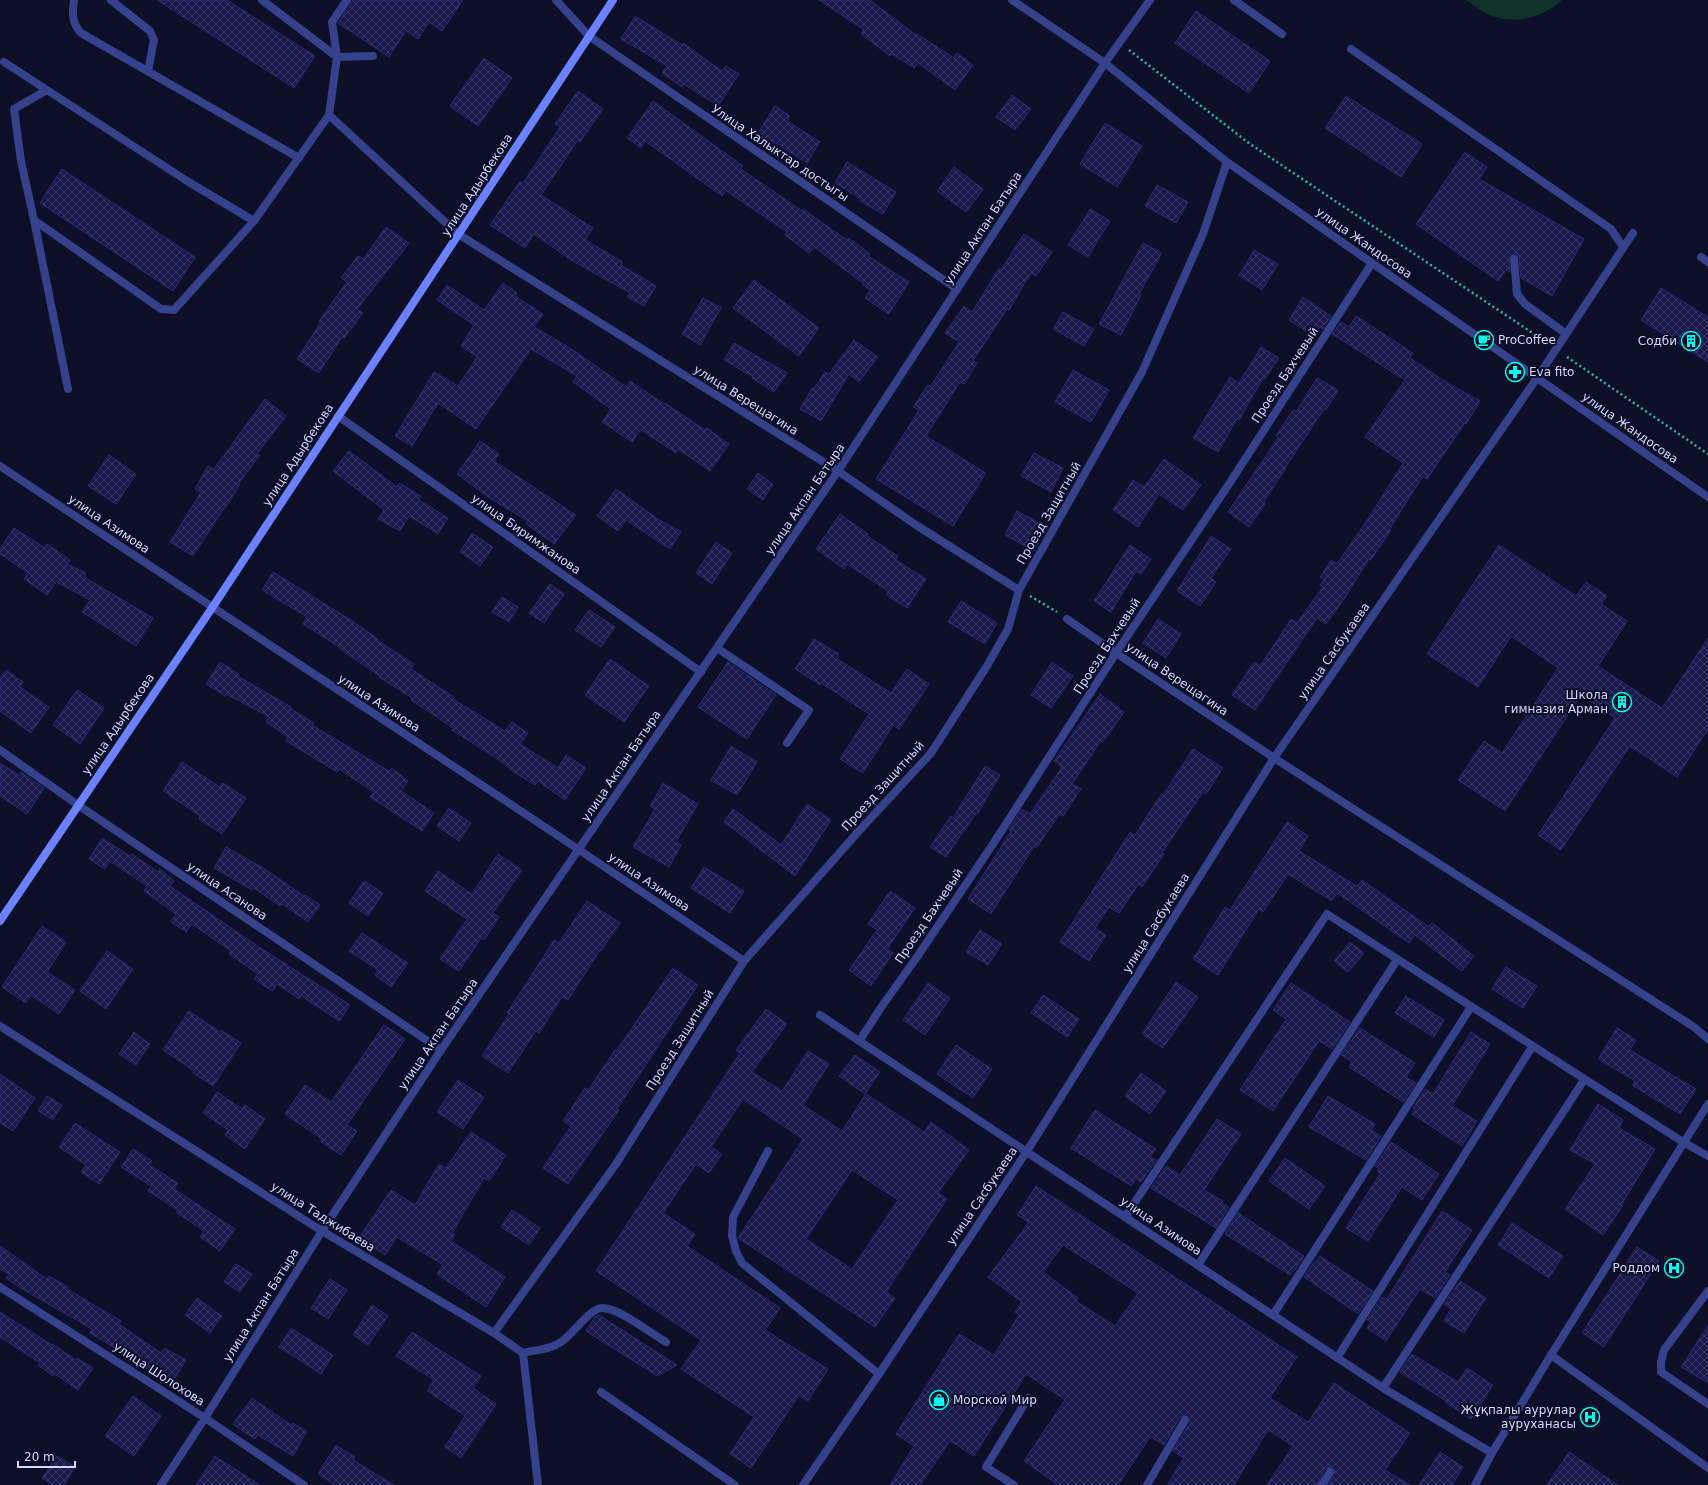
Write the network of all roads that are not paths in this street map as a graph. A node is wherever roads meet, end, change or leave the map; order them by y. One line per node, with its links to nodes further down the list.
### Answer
1 (74, 0): 17 (street)
2 (111, 0): 17 (street)
3 (262, 0): 14 (street)
4 (347, 0): 14 (street)
5 (556, 0): 11 (street, Улица Халыктар достыгы)
6 (613, 0): 11 (main road, улица Адырбекова)
7 (1012, 0): 16 (street, улица Жандосова)
8 (1150, 0): 16 (street, улица Акпан Батыра)
9 (1234, 0): 10 (street)
10 (1282, 34)
11 (588, 36): 25 (main road, улица Адырбекова); 29 (street, Улица Халыктар достыгы)
12 (1351, 49): 26 (street)
13 (373, 56): 14 (street)
14 (337, 57): 19 (street)
15 (4, 62): 18 (street)
16 (1105, 63): 21 (street, улица Жандосова); 29 (street, улица Акпан Батыра)
17 (148, 71): 20 (street)
18 (47, 90): 22 (street); 23 (street)
19 (328, 115): 20 (street); 25 (street, улица Верещагина)
20 (299, 158): 23 (street)
21 (1227, 162): 28 (street, улица Жандосова); 37 (street, Проезд Защитный)
22 (34, 220): 23 (street); 32 (street)
23 (254, 221)
24 (1633, 233): 26 (street, улица Сасбукаева)
25 (458, 234): 33 (main road, улица Адырбекова); 35 (street, улица Верещагина)
26 (1623, 247): 30 (street, улица Сасбукаева)
27 (1514, 260): 30 (street)
28 (1372, 263): 31 (street, улица Жандосова); 41 (street, Проезд Бахчевый)
29 (957, 290): 35 (street, улица Акпан Батыра)
30 (1565, 333): 31 (street, улица Сасбукаева)
31 (1536, 378): 36 (street, улица Жандосова); 45 (street, улица Сасбукаева)
32 (68, 389)
33 (338, 416): 38 (main road, улица Адырбекова); 42 (street, улица Биримжанова)
34 (0, 466): 38 (street, улица Азимова)
35 (838, 471): 37 (street, улица Верещагина); 40 (street, улица Акпан Батыра)
36 (1708, 497)
37 (1019, 590): 50 (street, Проезд Защитный)
38 (212, 608): 46 (main road, улица Адырбекова); 47 (street, улица Азимова)
39 (1067, 619): 41 (street, улица Верещагина)
40 (717, 648): 42 (street, улица Акпан Батыра); 43 (street)
41 (1116, 653): 45 (street, улица Верещагина); 55 (street, Проезд Бахчевый)
42 (701, 672): 47 (street, улица Акпан Батыра)
43 (787, 743)
44 (0, 750): 46 (street, улица Асанова)
45 (1274, 758): 54 (street, улица Верещагина); 62 (street, улица Сасбукаева)
46 (78, 805): 48 (main road, улица Адырбекова); 57 (street, улица Асанова)
47 (579, 849): 50 (street, улица Азимова); 57 (street, улица Акпан Батыра)
48 (0, 921)
49 (1397, 960): 51 (street); 64 (street); 66 (street)
50 (744, 961): 70 (street, Проезд Защитный)
51 (1471, 1007): 56 (street); 69 (street)
52 (820, 1015): 55 (street, улица Азимова)
53 (0, 1026): 65 (street, улица Таджибаева)
54 (1708, 1039)
55 (860, 1040): 62 (street, улица Азимова)
56 (1532, 1047): 58 (street); 74 (street)
57 (441, 1050): 65 (street, улица Акпан Батыра)
58 (1584, 1080): 60 (street); 76 (street)
59 (1708, 1104): 60 (street)
60 (1683, 1142): 63 (street); 73 (street)
61 (768, 1151): 75 (street)
62 (1027, 1151): 64 (street, улица Азимова); 75 (street, улица Сасбукаева)
63 (1708, 1156)
64 (1125, 1217): 66 (street, улица Азимова)
65 (322, 1231): 70 (street, улица Таджибаева); 80 (street, улица Акпан Батыра)
66 (1198, 1265): 69 (street, улица Азимова)
67 (0, 1287): 80 (street, улица Шолохова)
68 (1708, 1291): 79 (street)
69 (1273, 1315): 74 (street, улица Азимова)
70 (494, 1333): 72 (street, улица Таджибаева)
71 (666, 1342): 72 (street)
72 (522, 1353): 87 (street)
73 (1551, 1355): 82 (street); 83 (street)
74 (1337, 1358): 76 (street, улица Азимова)
75 (879, 1374): 89 (street, улица Сасбукаева)
76 (1383, 1388): 82 (street, улица Азимова)
77 (601, 1392): 88 (street)
78 (1028, 1398): 90 (street)
79 (1708, 1404)
80 (205, 1418): 85 (street, улица Акпан Батыра); 86 (street, улица Шолохова)
81 (1185, 1420): 91 (street)
82 (1492, 1453): 93 (street)
83 (1708, 1468)
84 (1330, 1472): 92 (street)
85 (161, 1485)
86 (304, 1485)
87 (538, 1485)
88 (735, 1485)
89 (803, 1485)
90 (1014, 1485)
91 (1147, 1485)
92 (1322, 1485)
93 (1475, 1485)

